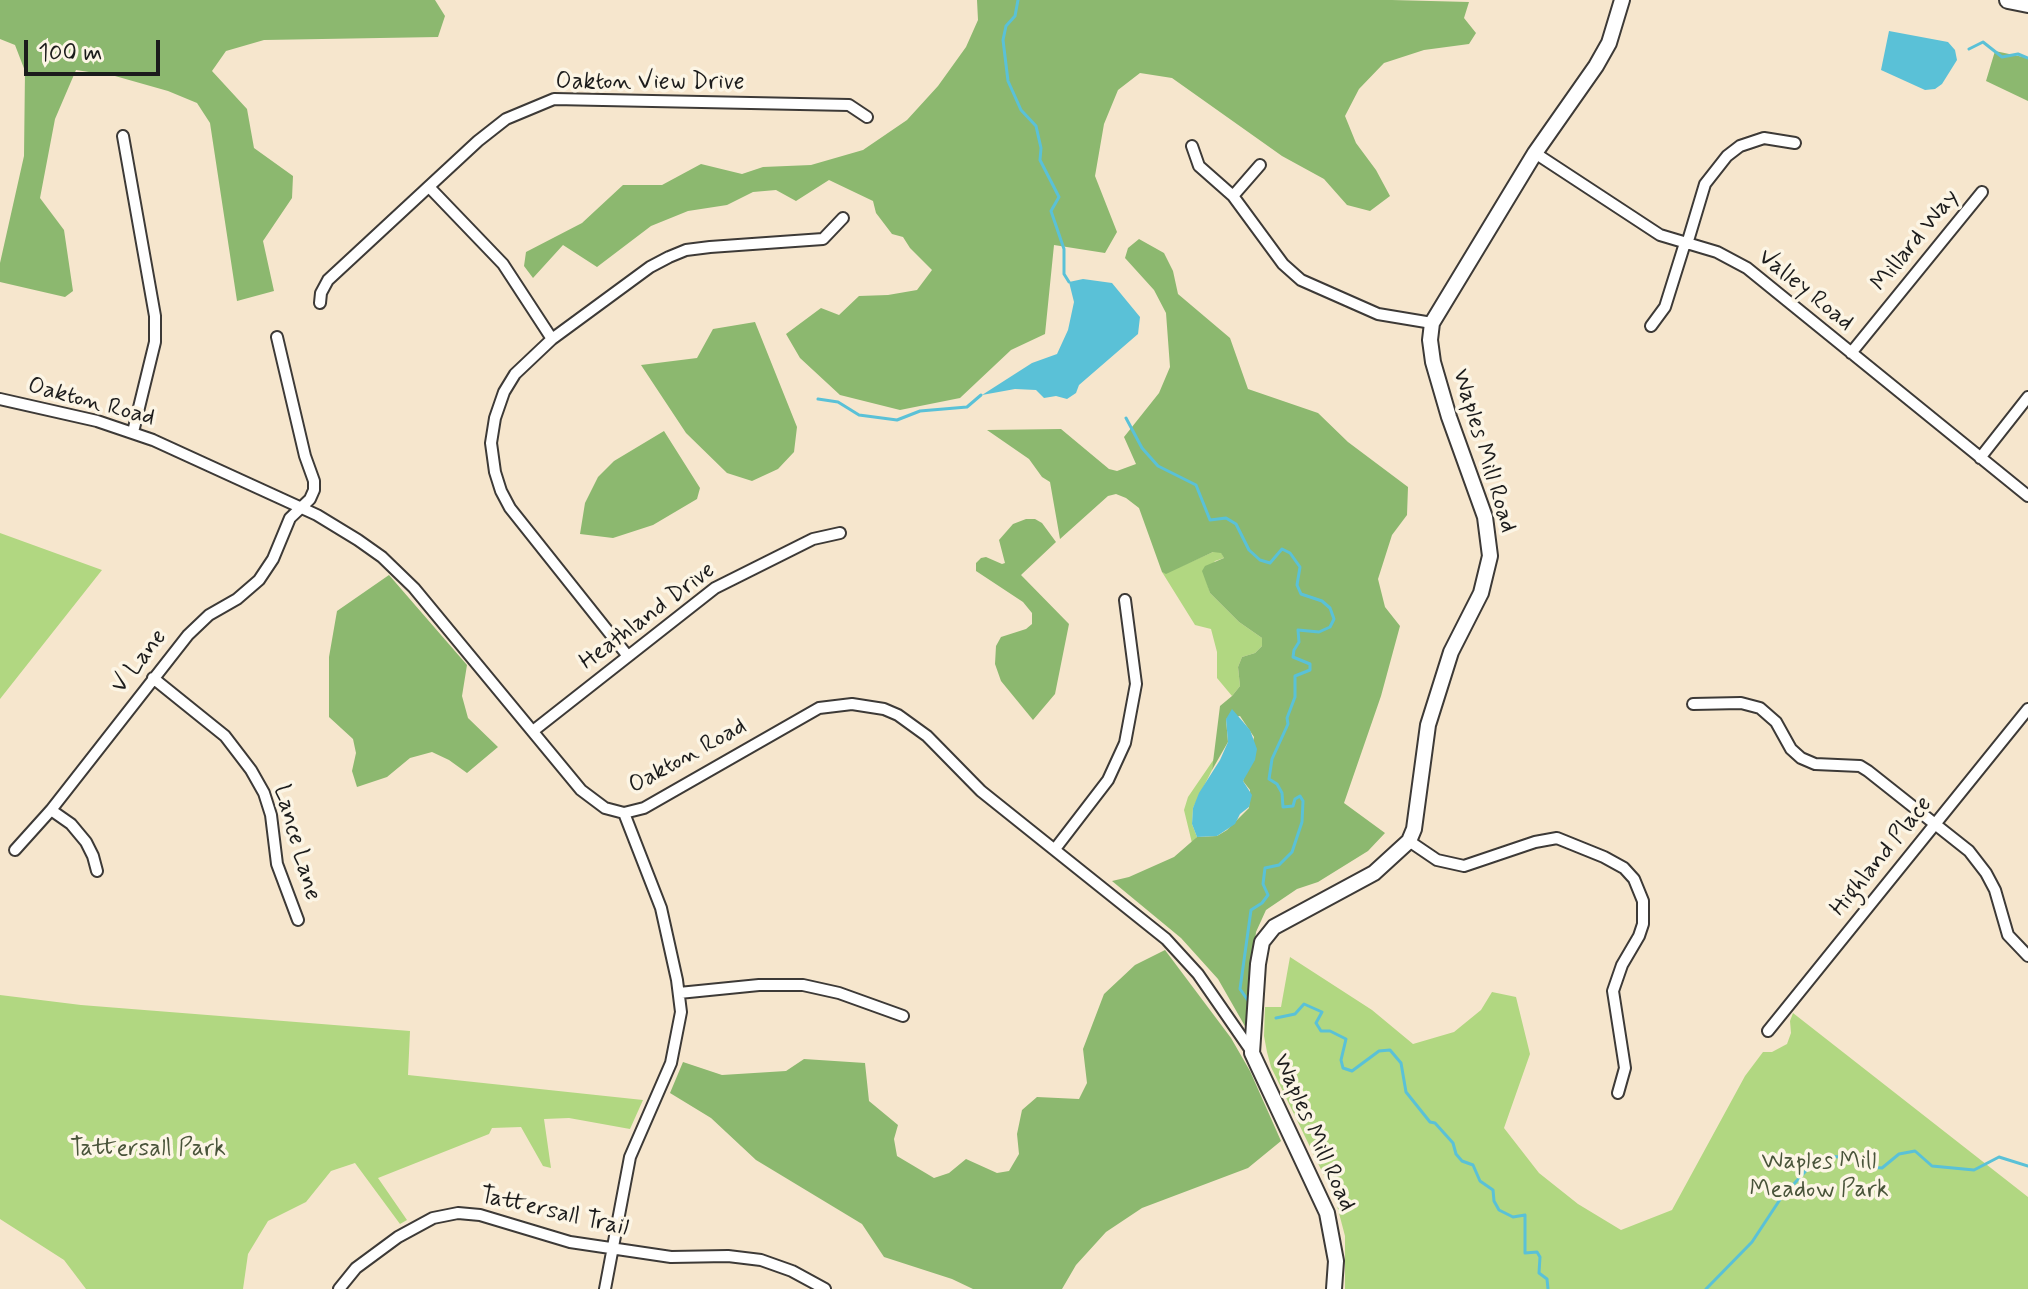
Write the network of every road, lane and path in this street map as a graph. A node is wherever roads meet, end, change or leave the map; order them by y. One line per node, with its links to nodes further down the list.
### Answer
1 (2008, 0): 3 (highway)
2 (1622, 2): 8 (main road)
3 (2028, 4)
4 (867, 117): 10 (street, Oakton View Drive)
5 (123, 136): 23 (street)
6 (1795, 143): 14 (street)
7 (1192, 146): 12 (street)
8 (1535, 153): 14 (street, Valley Road); 16 (main road)
9 (1260, 165): 12 (street)
10 (430, 188): 15 (street, Oakton View Drive); 19 (street)
11 (1982, 192): 20 (street, Millard Way)
12 (1233, 196): 16 (street)
13 (843, 218): 19 (street)
14 (1686, 243): 17 (street); 20 (street, Valley Road)
15 (320, 303)
16 (1432, 323): 37 (main road, Waples Mill Road)
17 (1651, 326)
18 (277, 337): 26 (street, V Lane)
19 (552, 339): 29 (street)
20 (1851, 353): 24 (street, Valley Road)
21 (2028, 397): 24 (street)
22 (0, 399): 23 (street, Oakton Road)
23 (133, 432): 26 (street, Oakton Road)
24 (1980, 458): 25 (street, Valley Road)
25 (2028, 496)
26 (299, 507): 30 (street, V Lane); 33 (street, Oakton Road)
27 (840, 533): 29 (street, Heathland Drive)
28 (1125, 600): 38 (street)
29 (627, 655): 33 (street, Heathland Drive)
30 (153, 678): 34 (street, V Lane); 41 (street, Lance Lane)
31 (1693, 704): 36 (street)
32 (2028, 709): 36 (street, Highland Place)
33 (533, 731): 35 (street, Oakton Road)
34 (51, 810): 39 (street, V Lane); 40 (street)
35 (624, 813): 38 (street, Oakton Road); 43 (street)
36 (1934, 825): 42 (street); 45 (street, Highland Place)
37 (1409, 841): 46 (main road, Waples Mill Road); 47 (street)
38 (1055, 849): 46 (street, Oakton Road)
39 (15, 850)
40 (97, 871)
41 (298, 920)
42 (2028, 956)
43 (679, 993): 44 (street); 48 (street)
44 (903, 1016)
45 (1768, 1031)
46 (1252, 1053): 52 (main road, Waples Mill Road)
47 (1618, 1093)
48 (612, 1249): 49 (street, Tattersall Trail); 50 (street); 51 (street, Tattersall Trail)
49 (339, 1289)
50 (605, 1289)
51 (825, 1289)
52 (1334, 1289)

